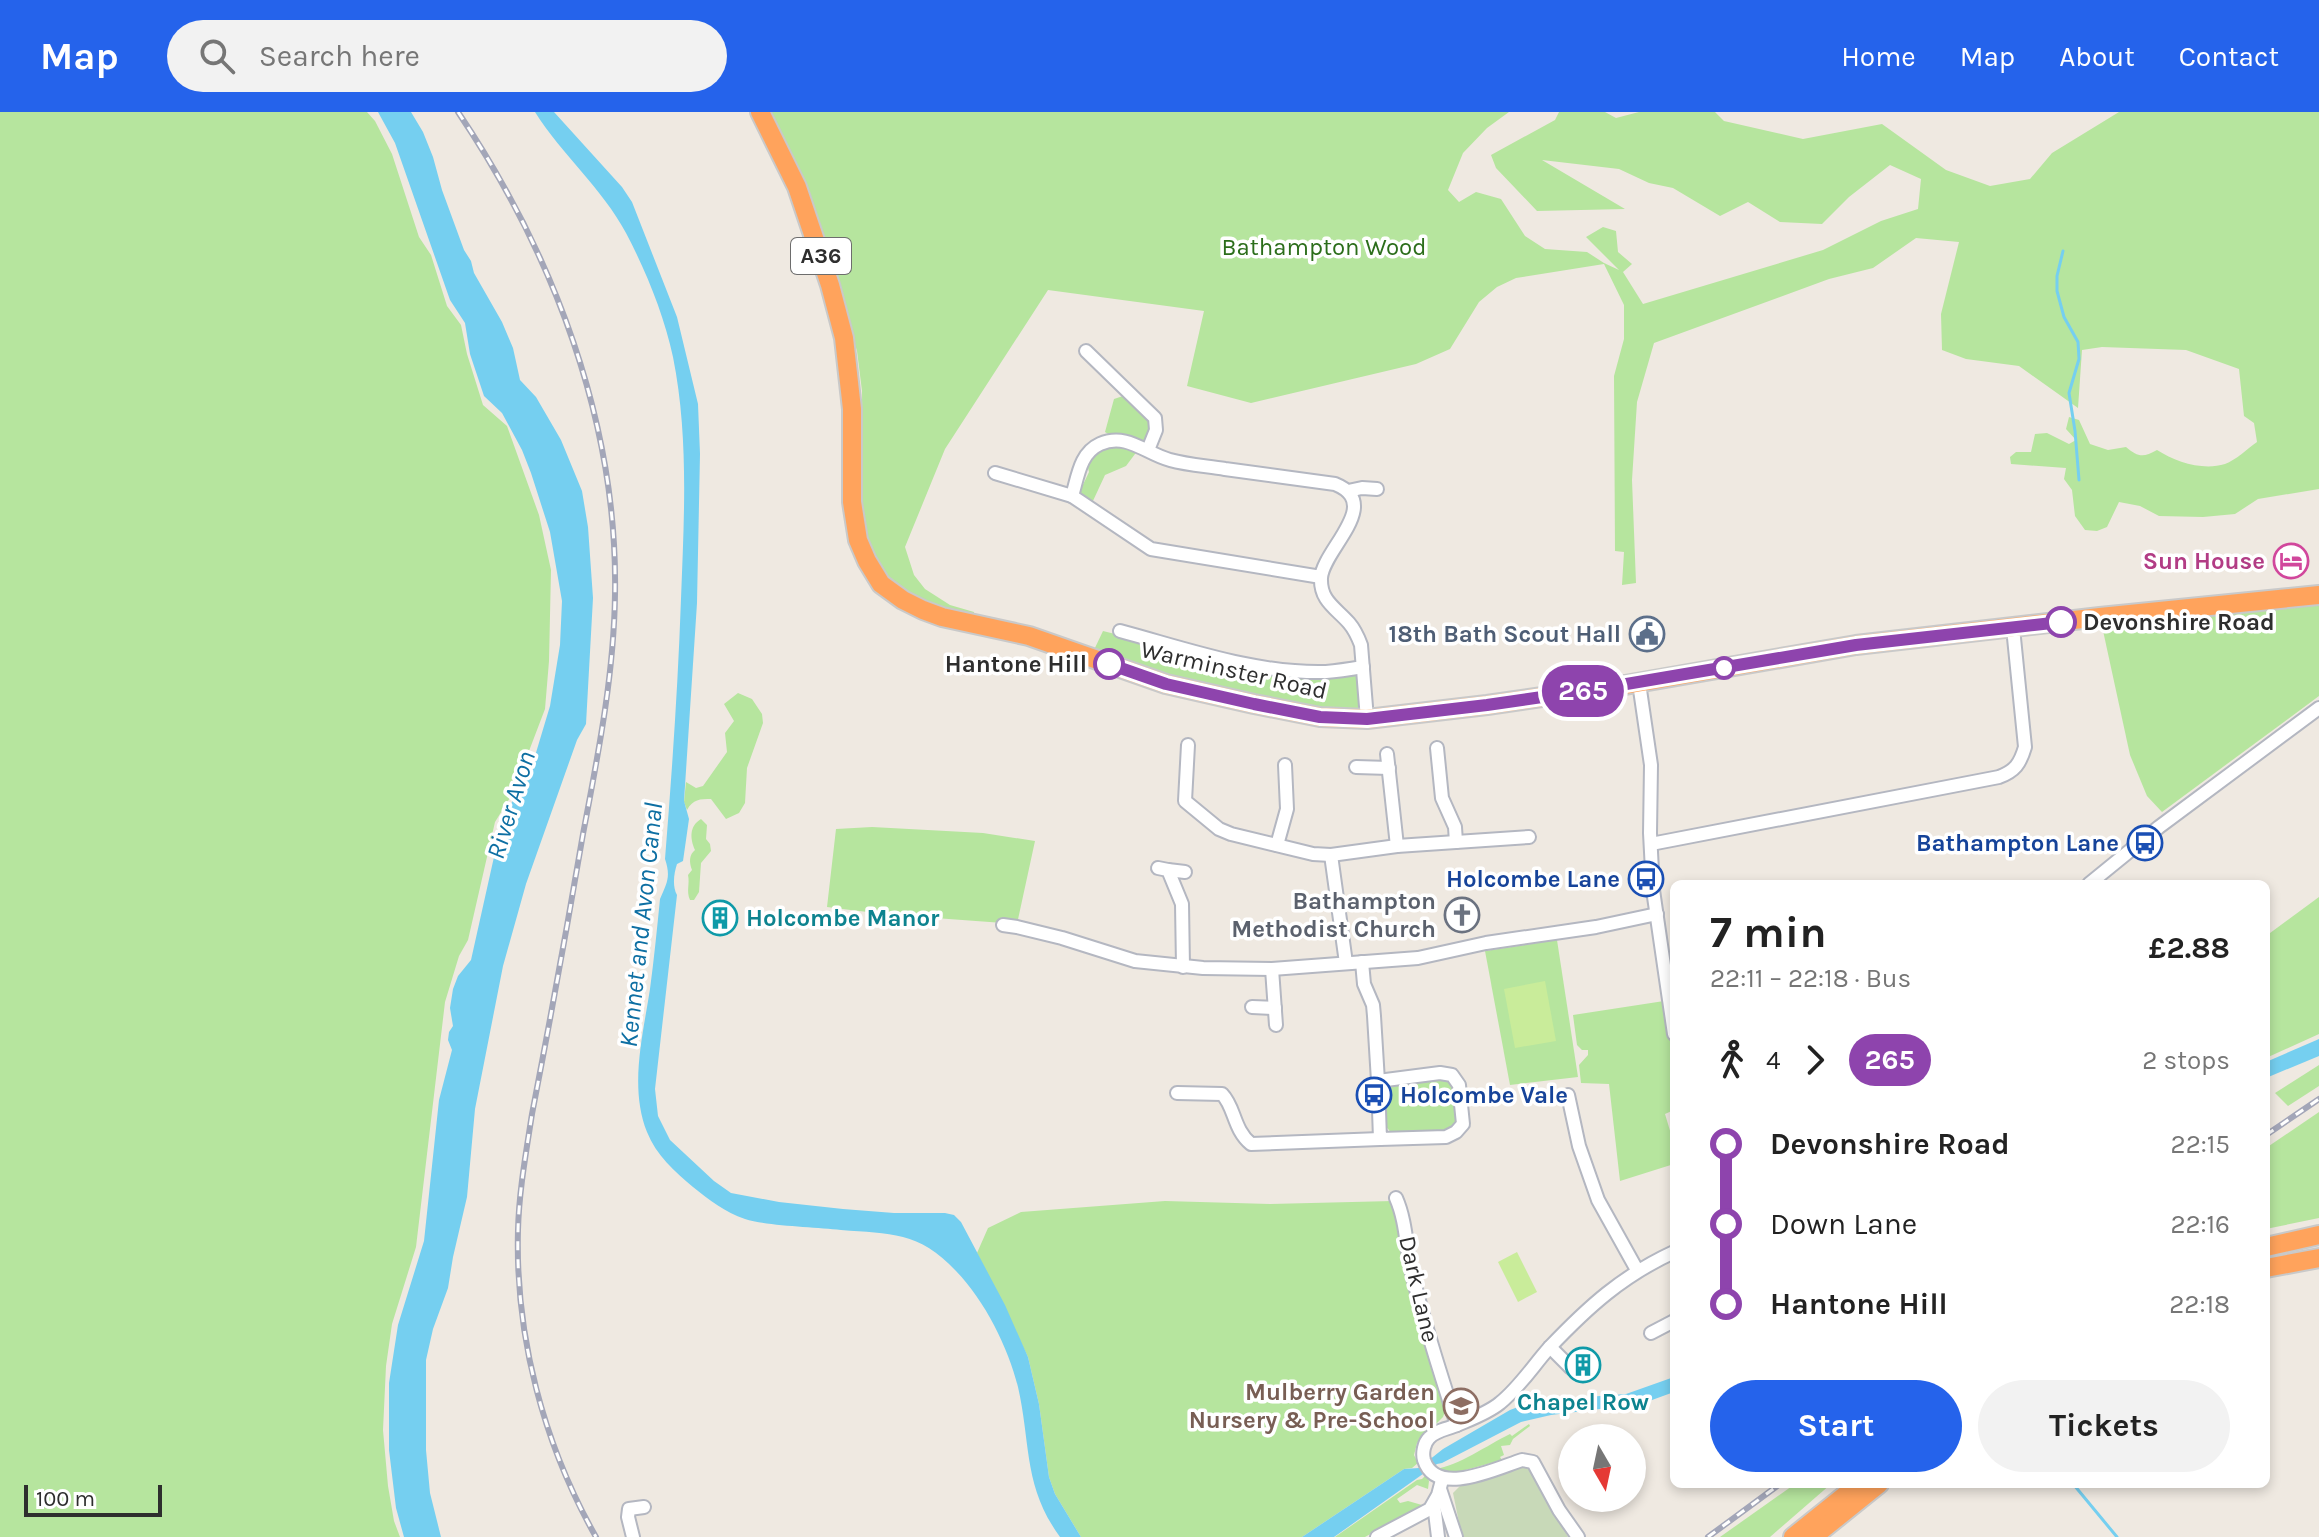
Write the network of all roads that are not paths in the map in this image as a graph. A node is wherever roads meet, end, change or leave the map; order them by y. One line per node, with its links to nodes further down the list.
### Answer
1 (760, 112): 15 (highway, Warminster Road / A36)
2 (1086, 351): 3 (street)
3 (1148, 450): 6 (street); 7 (street)
4 (995, 473): 7 (street)
5 (1377, 489): 6 (street)
6 (1348, 491): 8 (street)
7 (1072, 496): 8 (street)
8 (1321, 577): 12 (street)
9 (2319, 595): 10 (highway, Warminster Road / A36)
10 (2013, 628): 13 (highway, Warminster Road / A36); 24 (street)
11 (1120, 631): 12 (street)
12 (1363, 667): 15 (street)
13 (1639, 683): 15 (highway, Warminster Road / A36); 24 (street)
14 (2319, 708): 29 (street)
15 (1367, 719)
16 (1189, 745): 25 (street)
17 (1437, 748): 23 (street)
18 (1387, 754): 20 (street)
19 (1356, 767): 20 (street)
20 (1389, 768): 26 (street)
21 (1290, 773): 25 (street)
22 (1520, 834): 23 (street)
23 (1456, 842): 26 (street)
24 (1651, 844): 30 (street)
25 (1277, 845): 27 (street)
26 (1397, 846): 27 (street)
27 (1331, 855): 33 (street)
28 (1185, 872): 34 (street)
29 (2094, 880)
30 (1657, 914): 32 (street); 36 (street)
31 (1003, 925): 34 (street)
32 (1362, 962): 33 (street); 40 (street)
33 (1346, 963): 35 (street)
34 (1183, 967): 35 (street)
35 (1272, 969): 38 (street)
36 (1670, 1003)
37 (1252, 1007): 38 (street)
38 (1275, 1008): 39 (street)
39 (1276, 1025)
40 (1378, 1081): 43 (street); 43 (street)
41 (1177, 1093): 43 (street)
42 (1568, 1095): 51 (street)
43 (1380, 1139)
44 (1396, 1198): 56 (street, Dark Lane)
45 (2318, 1240): 46 (highway); 49 (highway)
46 (2270, 1246)
47 (1670, 1254): 51 (street)
48 (2319, 1258): 50 (highway)
49 (2270, 1260)
50 (2270, 1267)
51 (1637, 1270): 54 (street)
52 (1670, 1323): 53 (street)
53 (1651, 1333)
54 (1550, 1347): 55 (street); 56 (street)
55 (1571, 1368)
56 (1457, 1425): 57 (street)
57 (1439, 1482): 60 (street); 65 (street); 66 (street)
58 (1854, 1488): 67 (highway)
59 (1874, 1488): 68 (highway)
60 (1434, 1504): 63 (street); 64 (street)
61 (644, 1507): 62 (street)
62 (633, 1537)
63 (1377, 1537)
64 (1438, 1537)
65 (1456, 1537)
66 (1578, 1537)
67 (1793, 1537)
68 (1813, 1537)

